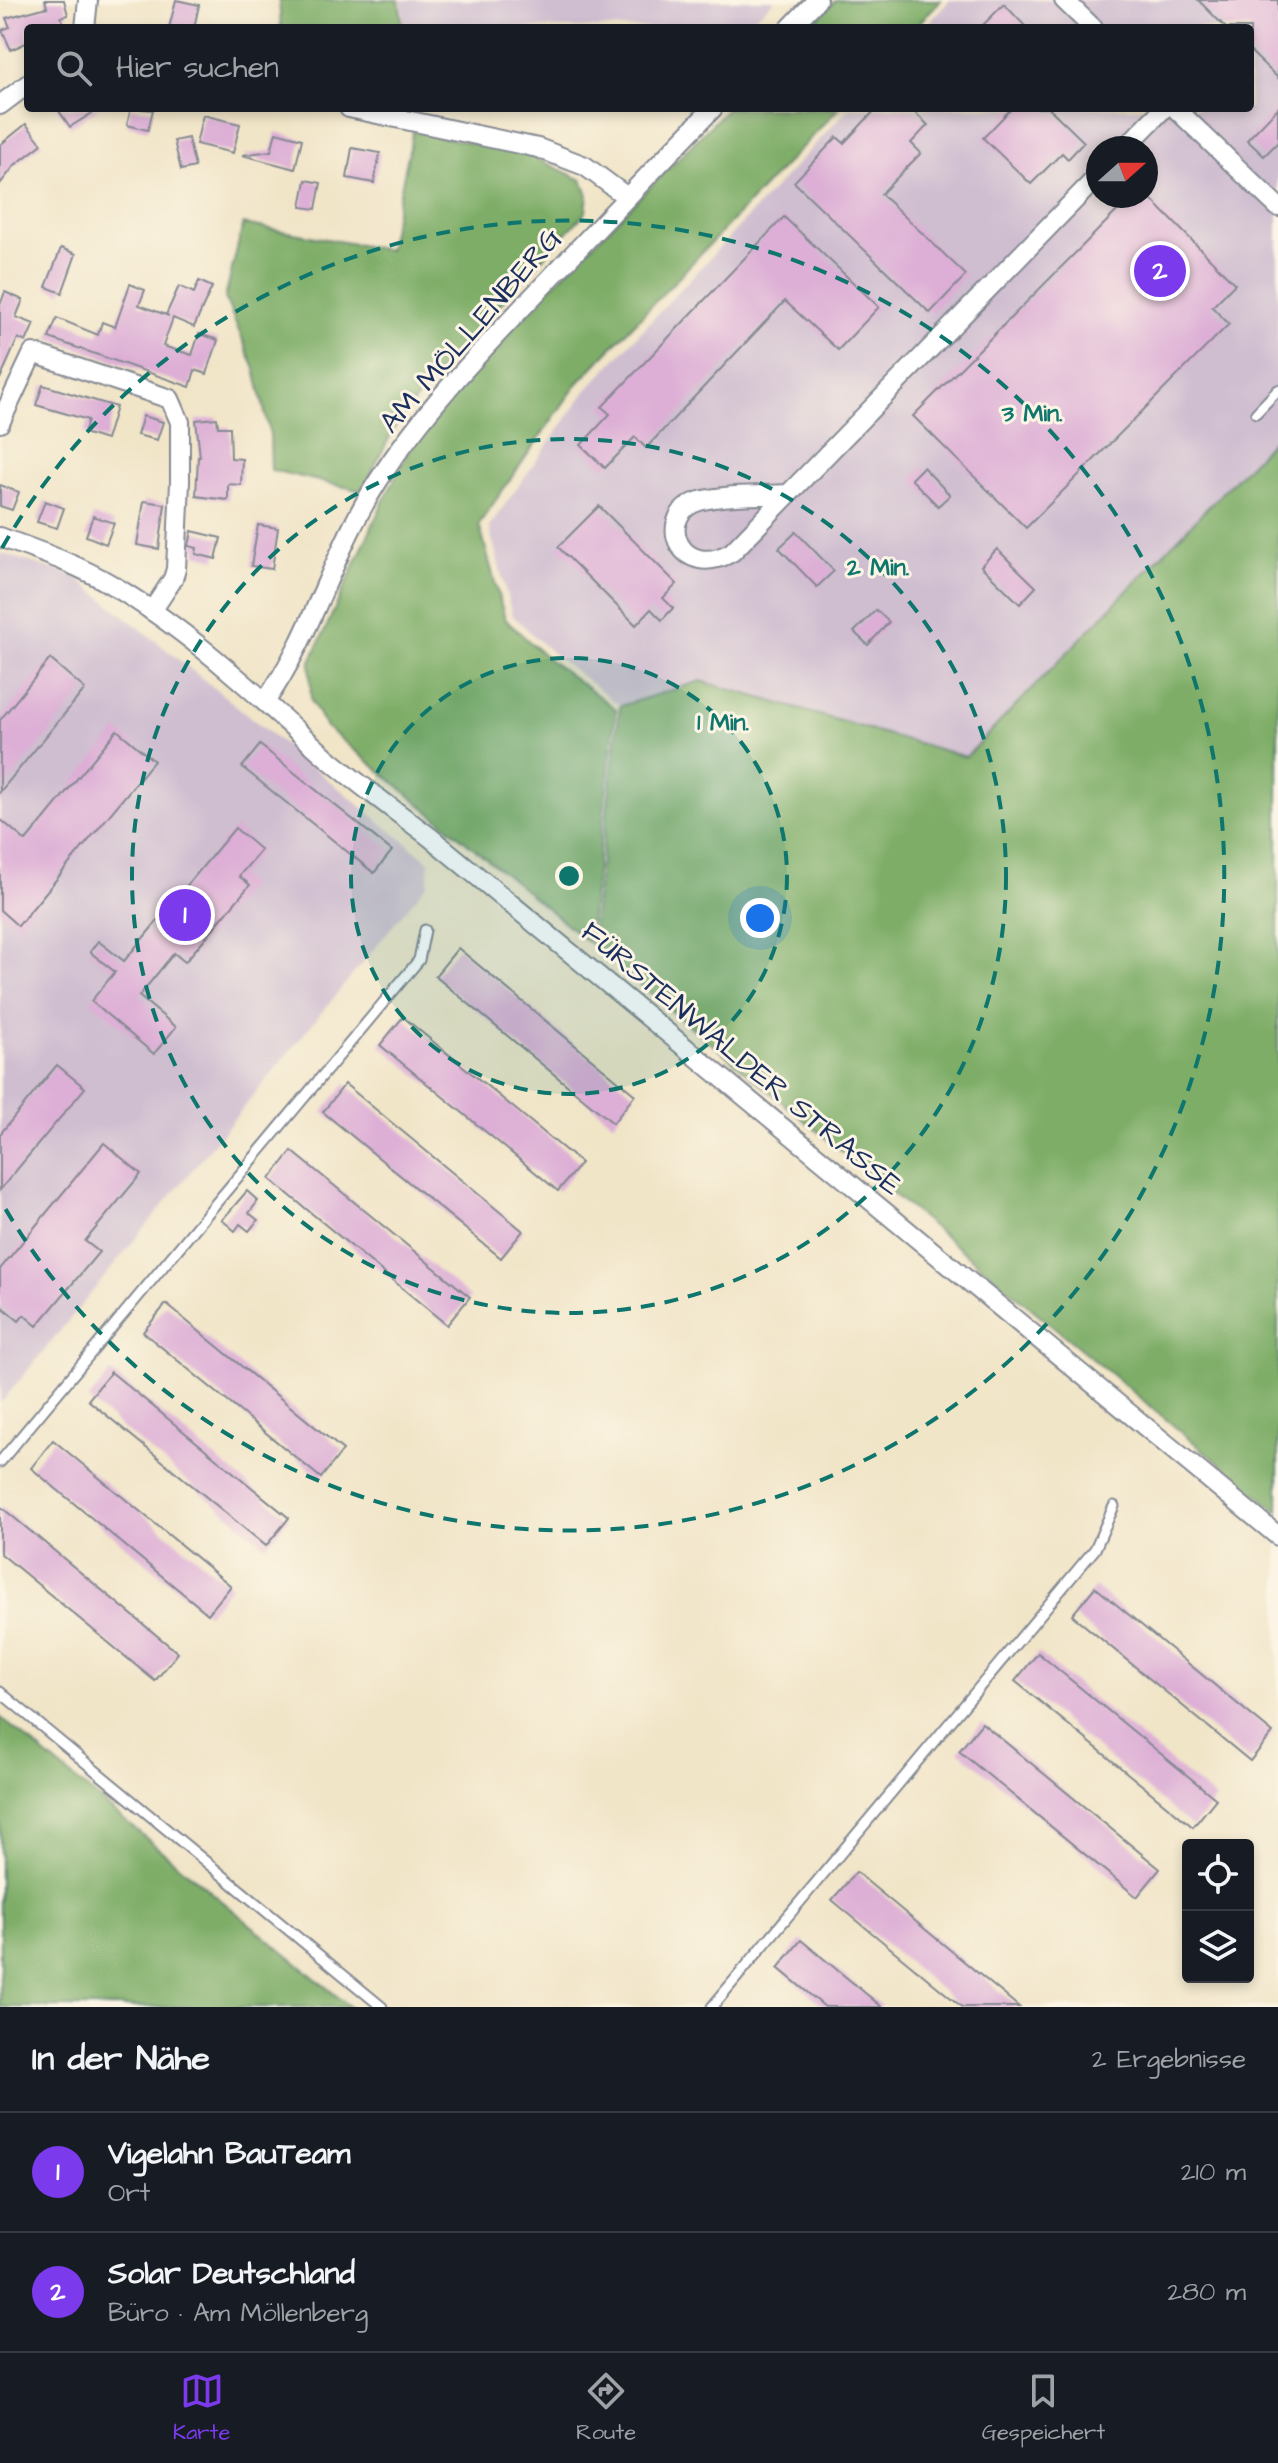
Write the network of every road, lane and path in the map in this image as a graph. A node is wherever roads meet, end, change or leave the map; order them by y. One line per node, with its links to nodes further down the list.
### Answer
1 (88, 0): 4 (street)
2 (817, 0): 5 (street)
3 (1064, 0): 6 (street)
4 (85, 24)
5 (794, 24)
6 (1089, 24)
7 (24, 87): 8 (street)
8 (0, 105)
9 (368, 112): 15 (street)
10 (709, 112): 15 (street, AM MÖLLENBERG)
11 (1160, 112): 13 (street)
12 (1179, 112): 16 (street)
13 (1137, 136)
14 (1086, 188): 20 (street)
15 (627, 197): 23 (street, AM MÖLLENBERG)
16 (1278, 207)
17 (1278, 390): 18 (lane)
18 (1256, 413)
19 (0, 423): 22 (street)
20 (787, 494): 20 (street)
21 (0, 537): 22 (street, FÜRSTENWALDER STRASSE)
22 (152, 611): 23 (street, FÜRSTENWALDER STRASSE)
23 (265, 702): 27 (street, FÜRSTENWALDER STRASSE)
24 (425, 930): 25 (lane)
25 (0, 1462)
26 (1114, 1506): 30 (lane)
27 (1278, 1536)
28 (0, 1692): 29 (lane)
29 (382, 2007)
30 (712, 2007)

